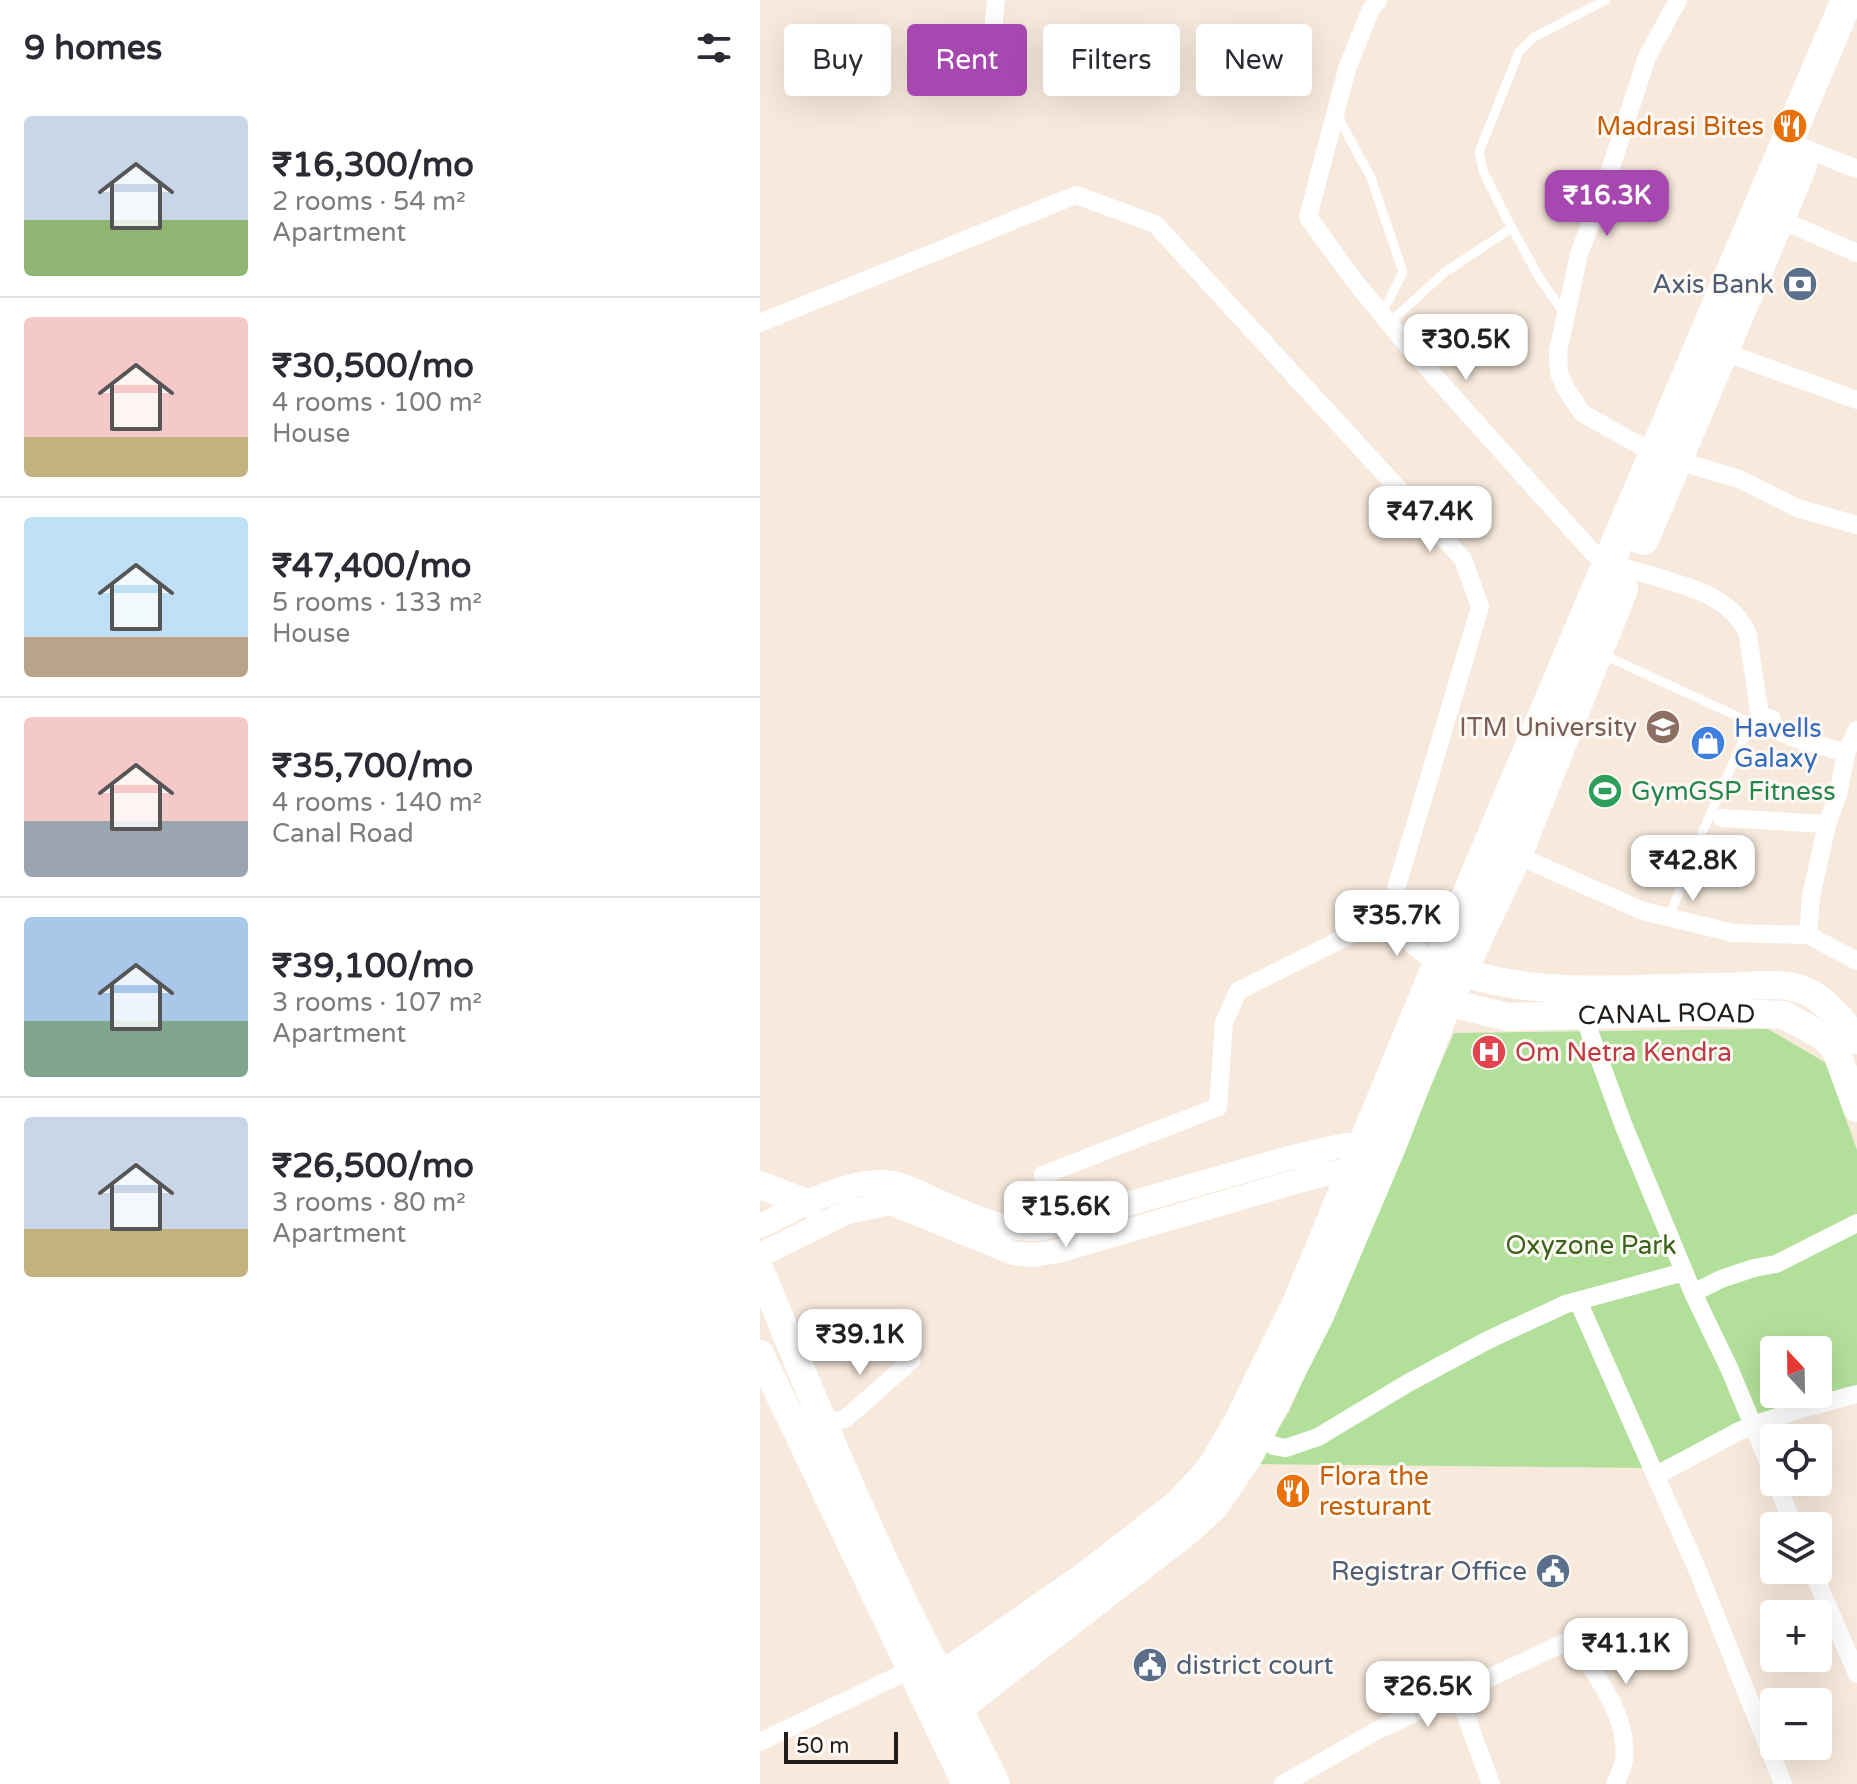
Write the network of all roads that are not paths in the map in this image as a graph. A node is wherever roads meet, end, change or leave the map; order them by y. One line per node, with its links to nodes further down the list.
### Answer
1 (996, 0): 6 (street)
2 (1378, 0): 8 (street)
3 (1606, 0): 12 (lane)
4 (1678, 0): 14 (street)
5 (1847, 0): 9 (highway)
6 (994, 24)
7 (1857, 34): 9 (highway)
8 (1335, 112): 15 (lane); 15 (street)
9 (1798, 146): 10 (street); 11 (highway); 19 (highway)
10 (1857, 169)
11 (1779, 219): 13 (street); 17 (highway)
12 (1512, 228): 14 (lane); 15 (lane)
13 (1857, 253)
14 (1564, 313): 19 (street)
15 (1385, 318): 21 (street)
16 (760, 323): 29 (street)
17 (1724, 352): 18 (street); 19 (highway)
18 (1857, 400)
19 (1666, 457): 20 (street); 21 (highway)
20 (1857, 525)
21 (1620, 566): 22 (highway); 24 (street); 33 (highway)
22 (1597, 652): 28 (highway); 30 (lane)
23 (1857, 730): 24 (street)
24 (1846, 753): 25 (street)
25 (1848, 783): 27 (street)
26 (1722, 818): 27 (street)
27 (1827, 824): 31 (street)
28 (1516, 855): 30 (street); 33 (highway)
29 (1388, 916): 33 (street); 39 (street)
30 (1669, 917): 31 (street)
31 (1808, 935): 32 (street)
32 (1857, 961)
33 (1450, 967): 34 (highway); 36 (main road, CANAL ROAD)
34 (1436, 1000): 35 (main road, CANAL ROAD); 38 (highway)
35 (1584, 1017): 37 (main road, CANAL ROAD); 46 (street)
36 (1857, 1040)
37 (1857, 1108)
38 (1372, 1157): 41 (street); 44 (street); 54 (highway)
39 (1043, 1175)
40 (760, 1185): 41 (main road)
41 (809, 1204): 43 (street)
42 (1857, 1223): 47 (street)
43 (760, 1226)
44 (760, 1255)
45 (760, 1270): 52 (main road)
46 (1684, 1272): 47 (street); 48 (street)
47 (1693, 1293): 53 (street)
48 (1578, 1301): 54 (street); 56 (street)
49 (760, 1354): 58 (main road)
50 (912, 1360): 52 (street)
51 (1857, 1394): 53 (street)
52 (822, 1423): 60 (main road)
53 (1753, 1426): 55 (street); 56 (street)
54 (1248, 1430): 60 (highway); 62 (highway)
55 (1760, 1443)
56 (1657, 1475): 69 (street)
57 (1818, 1584): 59 (street)
58 (910, 1670): 63 (street); 64 (main road)
59 (1857, 1674)
60 (943, 1677): 62 (main road)
61 (1457, 1692): 66 (street); 67 (street); 68 (street)
62 (959, 1706): 65 (main road)
63 (760, 1742)
64 (966, 1784)
65 (996, 1784)
66 (1283, 1784)
67 (1491, 1784)
68 (1615, 1784)
69 (1783, 1784)

